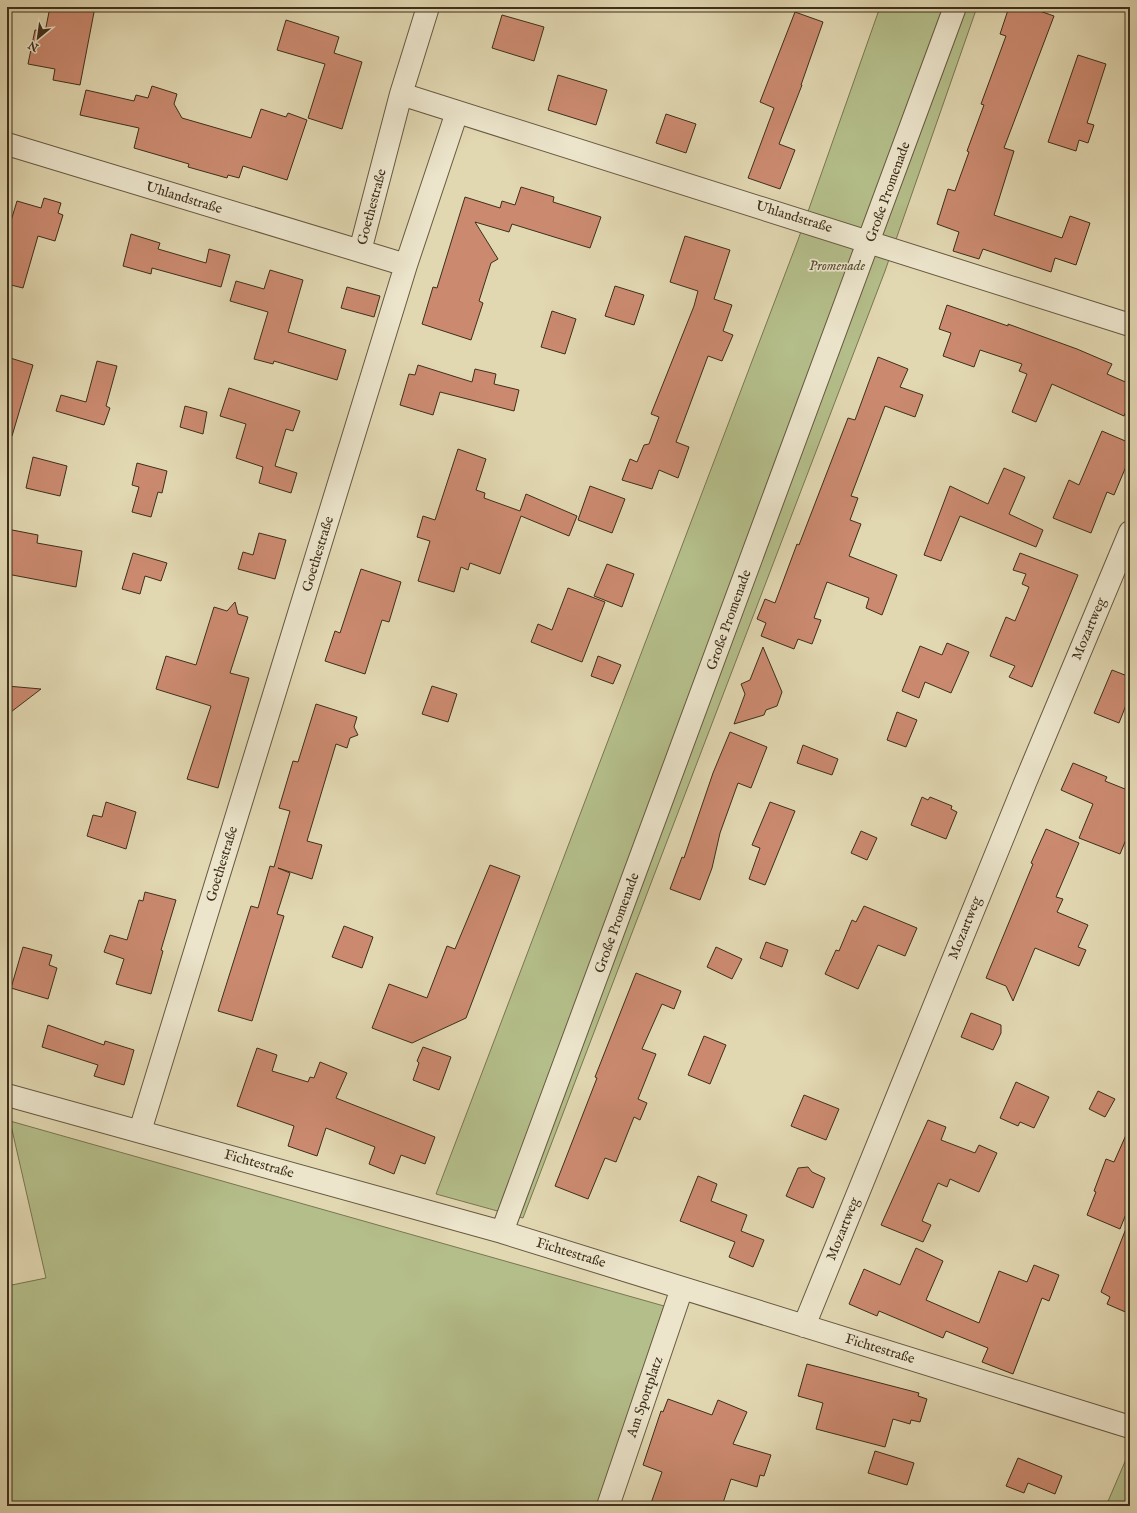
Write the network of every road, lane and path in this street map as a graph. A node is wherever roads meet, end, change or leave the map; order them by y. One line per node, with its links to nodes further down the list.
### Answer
1 (428, 7): 3 (street, Goethestraße)
2 (955, 7): 6 (street, Große Promenade)
3 (401, 94): 4 (street, Uhlandstraße); 7 (street, Goethestraße)
4 (457, 112): 6 (street, Uhlandstraße); 8 (street)
5 (7, 144): 7 (street, Uhlandstraße)
6 (870, 241): 9 (street, Uhlandstraße); 13 (street, Große Promenade)
7 (360, 251): 8 (street, Goethestraße)
8 (406, 265): 12 (street, Goethestraße)
9 (1130, 324)
10 (1130, 532): 15 (street, Mozartweg)
11 (7, 1095): 12 (street, Fichtestraße)
12 (140, 1131): 13 (street, Fichtestraße)
13 (502, 1232): 14 (street, Fichtestraße)
14 (682, 1288): 15 (street, Fichtestraße); 17 (street, Am Sportplatz)
15 (804, 1326): 16 (street, Fichtestraße)
16 (1130, 1427)
17 (608, 1506)

